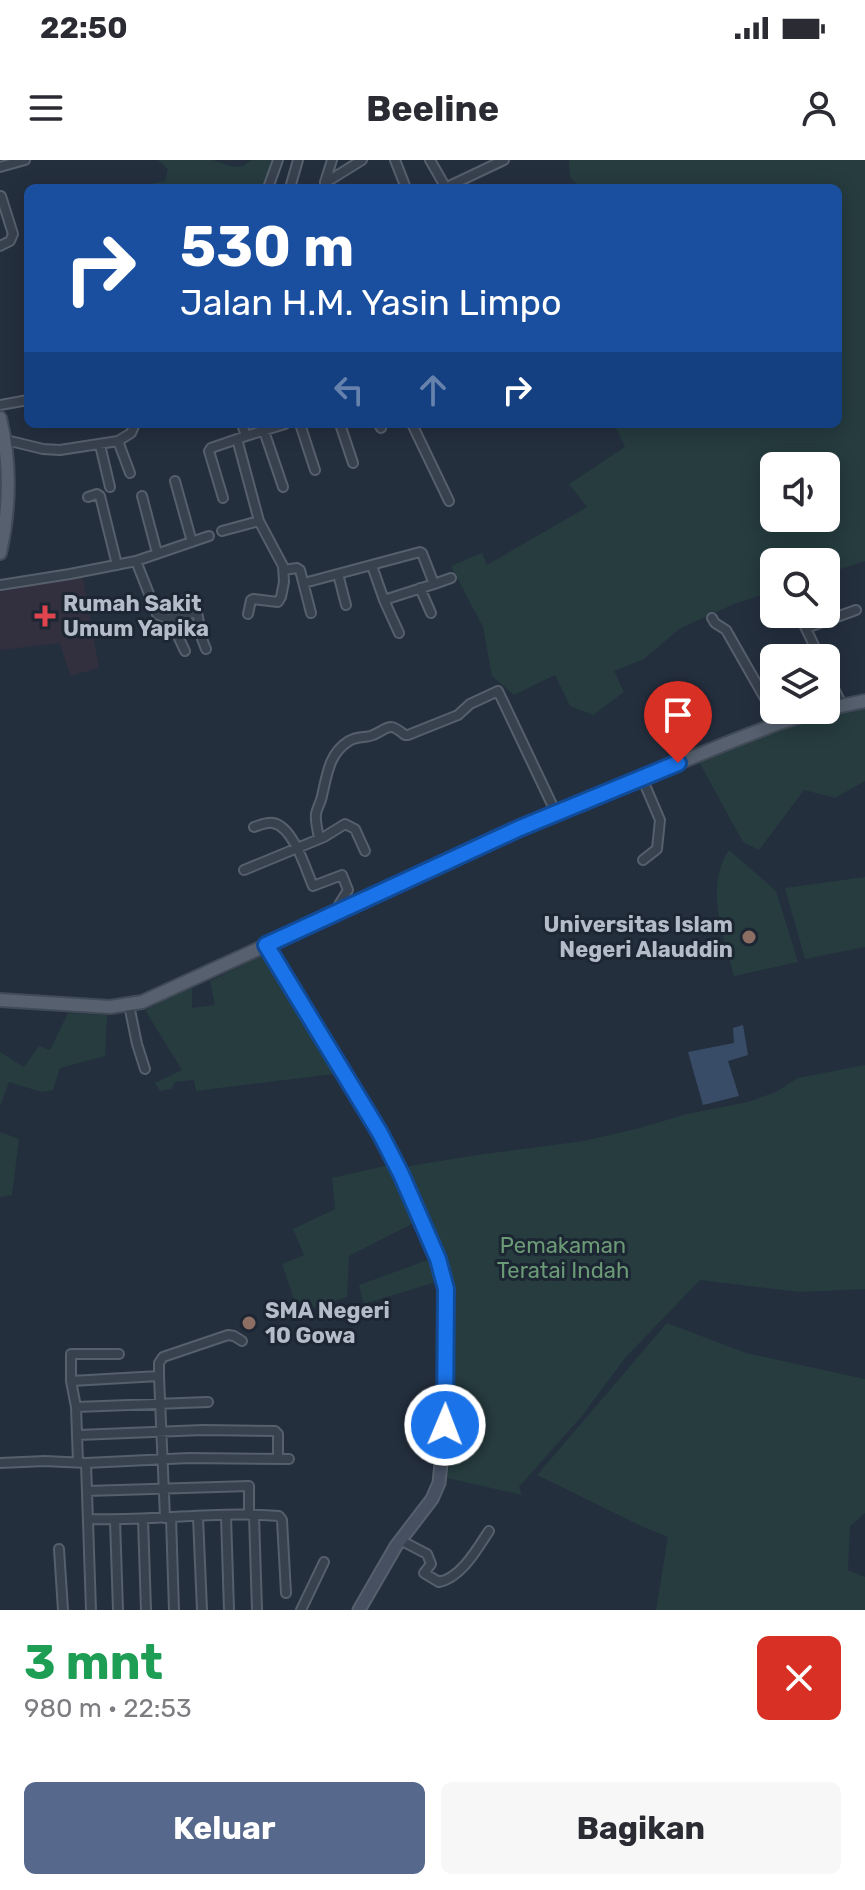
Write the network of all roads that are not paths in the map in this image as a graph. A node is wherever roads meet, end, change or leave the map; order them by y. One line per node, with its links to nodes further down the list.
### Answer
1 (25, 160): 9 (street)
2 (278, 160): 10 (street)
3 (298, 160): 11 (street)
4 (332, 160): 12 (street)
5 (362, 160): 13 (street)
6 (395, 160): 14 (street)
7 (430, 160): 15 (street)
8 (504, 160): 16 (street)
9 (2, 164)
10 (269, 184)
11 (291, 184)
12 (324, 184)
13 (326, 184)
14 (404, 184)
15 (444, 184)
16 (454, 184)
17 (1, 196): 18 (street)
18 (0, 246)
19 (24, 401): 20 (street)
20 (0, 405)
21 (0, 418): 29 (main road)
22 (133, 428): 30 (street)
23 (242, 428): 28 (street)
24 (268, 428): 28 (street); 37 (street)
25 (301, 428): 33 (street)
26 (341, 428): 32 (street)
27 (414, 428): 41 (street)
28 (242, 438): 40 (street); 42 (street)
29 (6, 440): 31 (street); 46 (main road)
30 (118, 441): 31 (street); 34 (street)
31 (100, 445): 36 (street)
32 (353, 463)
33 (315, 470)
34 (130, 473)
35 (175, 481): 45 (street)
36 (110, 487)
37 (283, 487)
38 (142, 496): 47 (street)
39 (88, 497): 49 (street)
40 (223, 498)
41 (449, 501)
42 (259, 521): 43 (street); 51 (street)
43 (222, 531)
44 (209, 536): 45 (street)
45 (192, 542): 47 (street)
46 (0, 553)
47 (157, 553): 48 (street)
48 (136, 561): 49 (street); 66 (street)
49 (117, 565): 56 (street)
50 (372, 566): 52 (street); 55 (street); 58 (street)
51 (284, 570): 54 (street); 63 (street)
52 (338, 574): 54 (street); 59 (street)
53 (451, 578): 55 (street)
54 (304, 583): 61 (street)
55 (434, 584): 57 (street)
56 (0, 585)
57 (420, 588): 58 (street); 62 (street)
58 (384, 600): 68 (street)
59 (346, 605)
60 (856, 610): 64 (street)
61 (311, 613)
62 (431, 613)
63 (248, 614)
64 (840, 616)
65 (712, 618): 72 (street)
66 (170, 619): 70 (street); 71 (street)
67 (806, 628): 69 (street)
68 (399, 633)
69 (813, 644)
70 (206, 649)
71 (185, 651)
72 (760, 690)
73 (840, 701): 75 (street)
74 (865, 701): 75 (main road)
75 (842, 705)
76 (777, 724): 77 (main road)
77 (642, 778): 78 (main road); 83 (street)
78 (556, 813): 80 (street); 85 (main road)
79 (254, 827): 81 (street)
80 (319, 839): 81 (street); 82 (street)
81 (297, 849): 84 (street); 85 (street)
82 (365, 851)
83 (643, 860)
84 (244, 870)
85 (334, 913): 86 (main road)
86 (266, 945): 88 (main road); 114 (street)
87 (0, 1000): 88 (main road)
88 (129, 1005): 89 (street)
89 (145, 1069)
90 (242, 1341): 92 (street)
91 (119, 1354): 93 (street)
92 (159, 1376): 93 (street); 95 (street)
93 (71, 1381): 96 (street)
94 (208, 1402): 95 (street)
95 (160, 1403): 96 (street); 97 (street)
96 (76, 1407): 98 (street)
97 (160, 1432): 98 (street); 99 (street); 101 (street)
98 (78, 1435): 102 (street)
99 (278, 1459): 100 (street); 101 (street)
100 (289, 1459)
101 (162, 1460): 102 (street); 104 (street)
102 (82, 1462): 103 (street); 105 (street)
103 (0, 1463)
104 (163, 1488): 105 (street); 106 (street); 109 (street)
105 (87, 1491): 110 (street)
106 (252, 1515): 107 (street); 117 (street); 126 (street)
107 (226, 1516): 108 (street); 125 (street)
108 (198, 1517): 109 (street); 124 (street)
109 (168, 1518): 111 (street); 123 (street)
110 (88, 1519): 112 (street); 120 (street)
111 (143, 1519): 112 (street); 122 (street)
112 (115, 1520): 121 (street)
113 (489, 1531): 114 (street)
114 (400, 1540): 127 (street)
115 (59, 1549): 119 (street)
116 (324, 1562): 118 (street)
117 (286, 1593)
118 (305, 1609)
119 (63, 1610)
120 (91, 1610)
121 (118, 1610)
122 (146, 1610)
123 (174, 1610)
124 (202, 1610)
125 (229, 1610)
126 (257, 1610)
127 (359, 1610)

